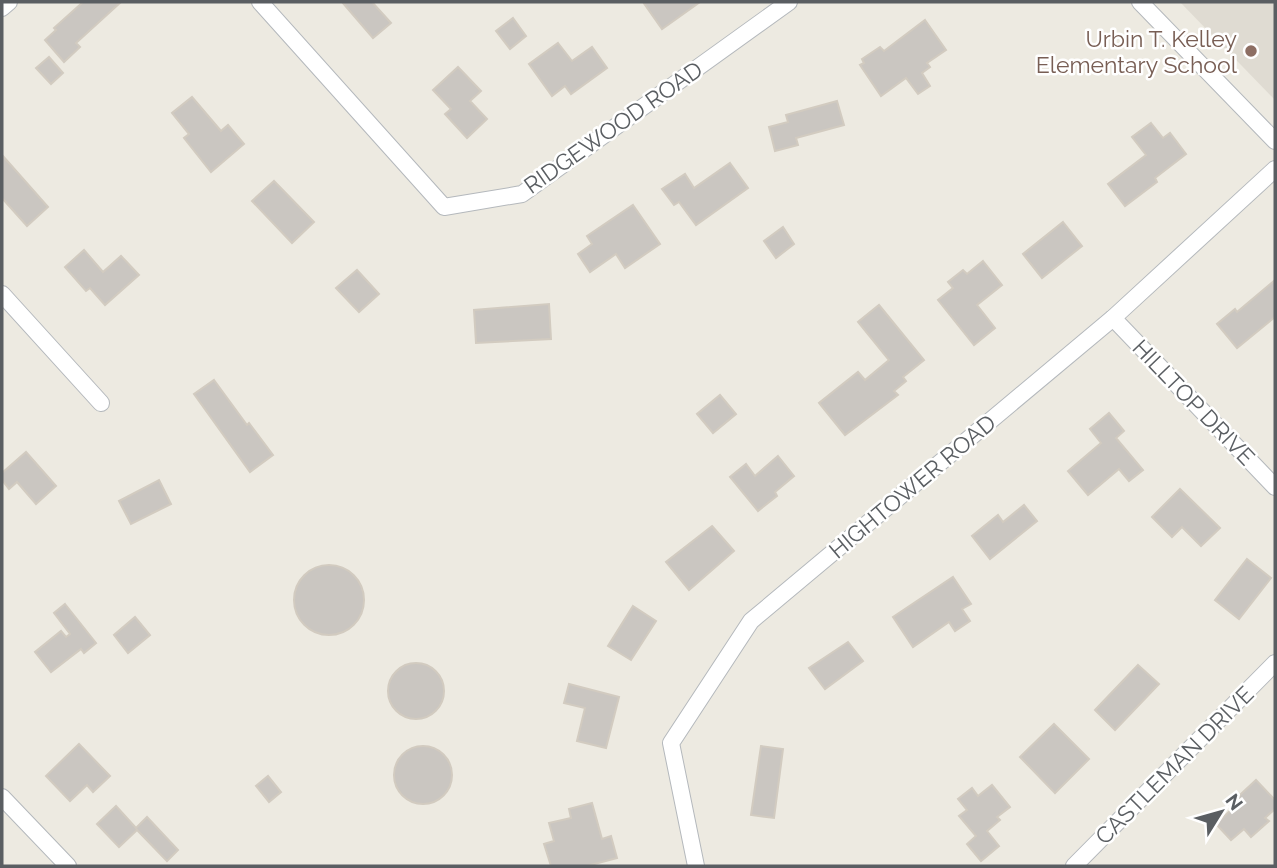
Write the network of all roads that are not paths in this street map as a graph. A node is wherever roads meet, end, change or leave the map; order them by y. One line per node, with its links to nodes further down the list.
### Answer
1 (9, 2): 5 (street)
2 (260, 2): 3 (street, RIDGEWOOD ROAD)
3 (789, 2)
4 (1140, 2): 6 (street)
5 (2, 8)
6 (1275, 141)
7 (1275, 169): 9 (street, HIGHTOWER ROAD)
8 (2, 294): 10 (street)
9 (1113, 318): 11 (street, HILLTOP DRIVE); 15 (street, HIGHTOWER ROAD)
10 (100, 404)
11 (1275, 487)
12 (1275, 663): 16 (street, CASTLEMAN DRIVE)
13 (2, 797): 14 (street)
14 (68, 866)
15 (696, 866)
16 (1074, 866)

